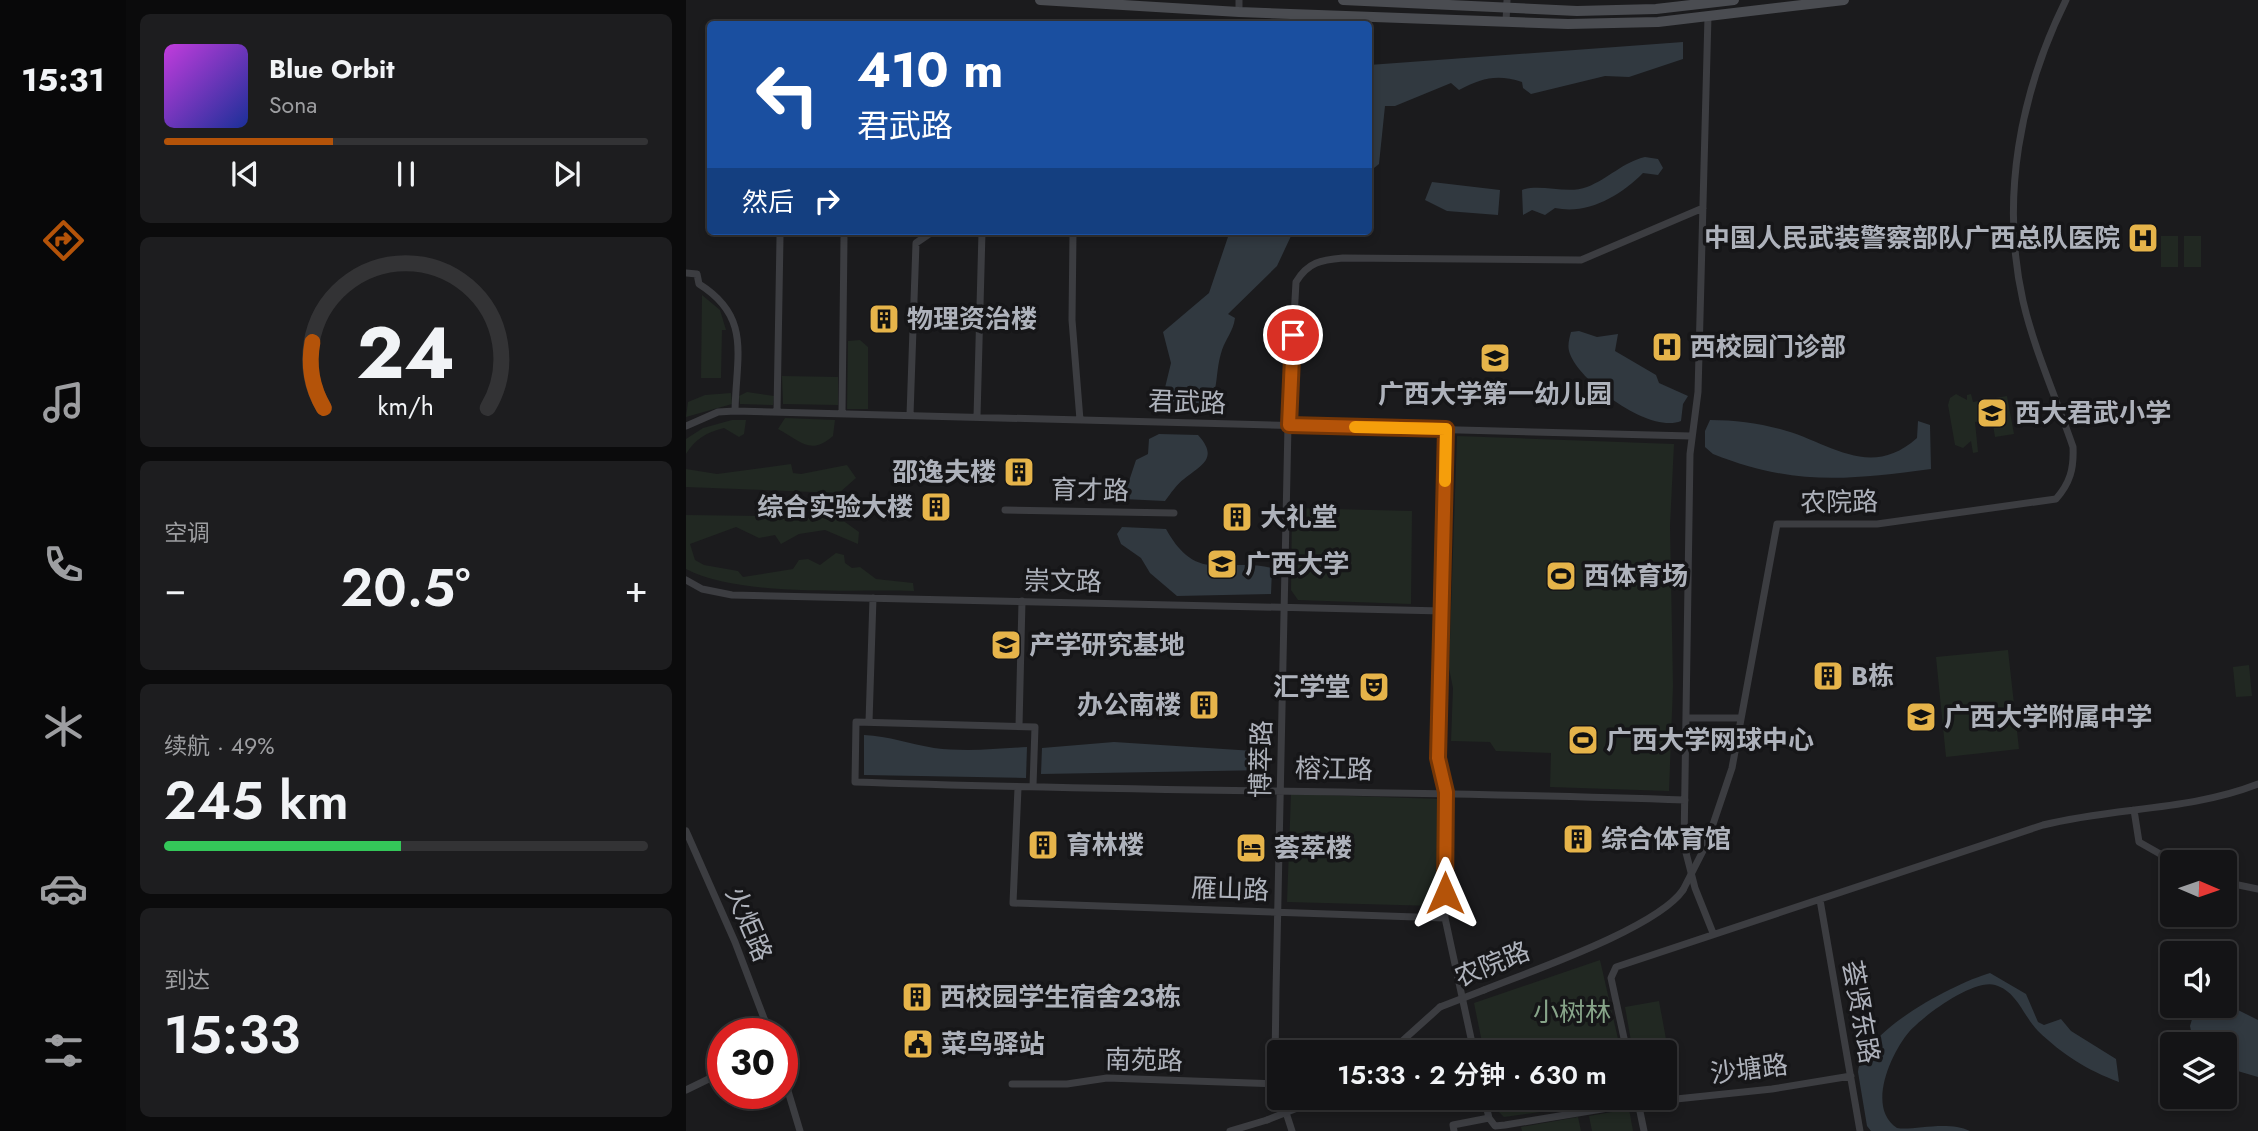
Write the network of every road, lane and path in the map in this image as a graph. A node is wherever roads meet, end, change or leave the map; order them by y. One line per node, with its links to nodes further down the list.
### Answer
1 (1040, 0): 8 (main road)
2 (1239, 0): 8 (street)
3 (1343, 0): 7 (main road)
4 (1727, 0): 7 (main road); 9 (street)
5 (1844, 0): 9 (main road)
6 (2066, 0): 37 (street, 农院路)
7 (1507, 4): 11 (street)
8 (1239, 12): 11 (main road)
9 (1723, 14): 10 (main road)
10 (1708, 16): 11 (main road); 12 (street)
11 (1506, 22)
12 (1703, 208): 25 (street, 博萃路); 28 (street)
13 (928, 235): 22 (street)
14 (982, 235): 23 (street)
15 (1073, 235): 24 (street)
16 (780, 237): 20 (street)
17 (844, 238): 21 (street)
18 (686, 273): 19 (street)
19 (736, 411): 20 (street, 君武路); 26 (street, 君武路)
20 (777, 412): 21 (street, 君武路)
21 (842, 414): 22 (street, 君武路)
22 (910, 415): 23 (street, 君武路)
23 (977, 417): 24 (street, 君武路)
24 (1080, 420): 25 (street, 君武路)
25 (1289, 425): 27 (street, 君武路); 34 (street, 博萃路)
26 (686, 426)
27 (1446, 429): 28 (street, 君武路); 35 (street)
28 (1691, 436): 36 (street)
29 (1005, 510): 30 (street, 育才路)
30 (1174, 513)
31 (686, 580): 32 (street, 崇文路)
32 (873, 598): 33 (street, 崇文路); 38 (street)
33 (1022, 601): 34 (street, 崇文路); 39 (street)
34 (1285, 607): 35 (street, 崇文路); 43 (street, 博萃路)
35 (1443, 611): 44 (street)
36 (1686, 718): 37 (street); 45 (street)
37 (1740, 718): 57 (street, 农院路, bridge)
38 (869, 722): 39 (street); 42 (street, 榕江路)
39 (1019, 726): 41 (street)
40 (2258, 784): 46 (street)
41 (1033, 786): 42 (street, 榕江路); 43 (street, 榕江路)
42 (1017, 788): 52 (street, 雁山路)
43 (1281, 789): 44 (street, 榕江路); 52 (street, 博萃路)
44 (1446, 792): 45 (street, 榕江路); 53 (street)
45 (1685, 800): 54 (street)
46 (2134, 810): 48 (street); 51 (street)
47 (686, 831): 55 (street, 火炬路)
48 (2160, 854)
49 (2237, 884): 50 (street)
50 (2258, 889)
51 (1820, 900): 54 (street); 60 (street, 荟贤东路)
52 (1278, 912): 53 (street, 雁山路); 56 (street, 博萃路)
53 (1445, 918): 58 (street)
54 (1713, 933): 59 (street)
55 (764, 1018)
56 (1277, 1040)
57 (1403, 1040)
58 (1471, 1040)
59 (1624, 1040)
60 (1851, 1076): 65 (street, 沙塘路); 78 (street, 荟贤东路)
61 (707, 1080): 64 (street)
62 (1012, 1084): 63 (street, 南苑路)
63 (1267, 1084)
64 (686, 1090)
65 (1677, 1097)
66 (793, 1109): 73 (street)
67 (1285, 1110): 75 (street, 博萃路)
68 (1292, 1110): 74 (street, bridge)
69 (1487, 1110): 72 (street)
70 (1584, 1110): 72 (street, 沙塘路)
71 (1639, 1110): 77 (street)
72 (1489, 1118): 76 (street, 沙塘路)
73 (800, 1131)
74 (1230, 1131)
75 (1292, 1131)
76 (1454, 1131)
77 (1644, 1131)
78 (1860, 1131)

